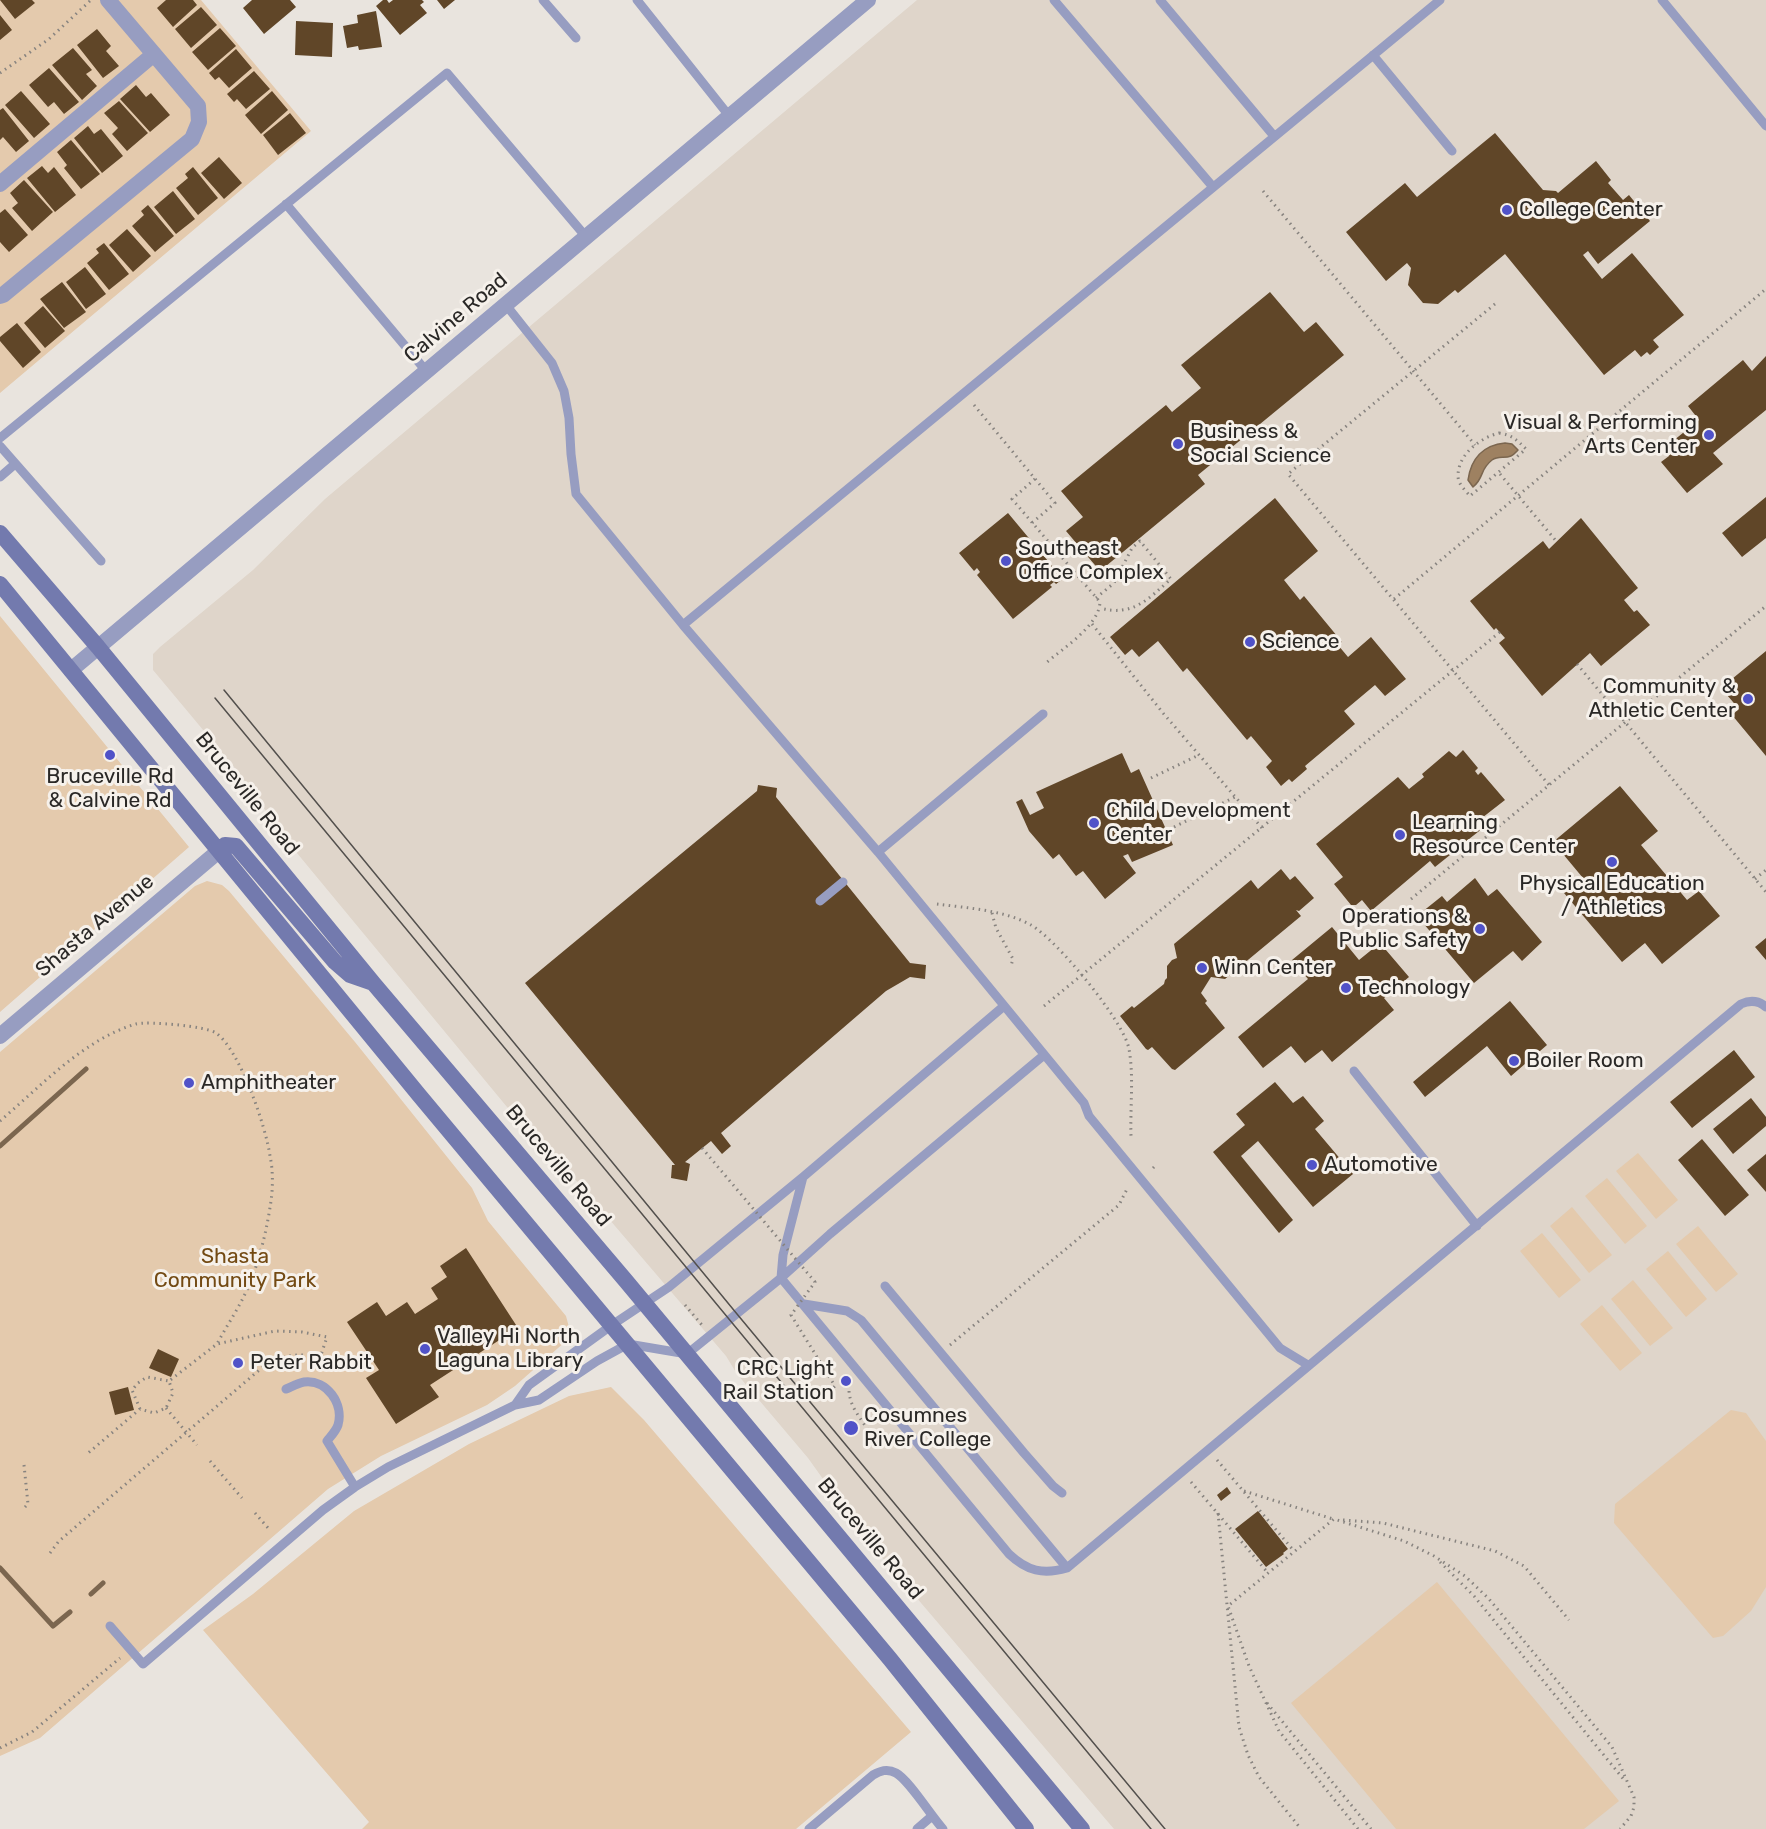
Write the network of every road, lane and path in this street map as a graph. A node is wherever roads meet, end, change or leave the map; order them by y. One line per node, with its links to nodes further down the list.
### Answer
1 (91, 0): 13 (path)
2 (108, 0): 11 (street)
3 (543, 0): 10 (lane)
4 (637, 0): 14 (lane)
5 (868, 0): 14 (street, Calvine Road)
6 (1054, 0): 19 (lane)
7 (1160, 0): 16 (lane)
8 (1440, 0): 12 (lane)
9 (1662, 0): 15 (lane)
10 (576, 38)
11 (154, 54): 18 (street); 24 (street)
12 (1373, 55): 16 (lane); 17 (lane)
13 (0, 73)
14 (730, 117): 22 (street, Calvine Road)
15 (1766, 126)
16 (1274, 136): 19 (lane)
17 (1452, 151)
18 (0, 184)
19 (1213, 187): 48 (lane)
20 (1263, 191): 27 (path)
21 (286, 204): 22 (lane); 28 (lane); 30 (lane)
22 (587, 238): 26 (street, Calvine Road)
23 (1766, 289): 37 (path)
24 (0, 296)
25 (1495, 304): 27 (path)
26 (506, 305): 28 (street, Calvine Road); 48 (lane)
27 (1413, 371): 31 (path); 44 (path)
28 (427, 372): 50 (street, Calvine Road)
29 (974, 405): 36 (path)
30 (0, 438)
31 (1475, 445): 31 (path)
32 (0, 446): 33 (lane)
33 (15, 464): 35 (lane); 41 (lane)
34 (1500, 474): 37 (path)
35 (0, 477)
36 (1035, 479): 38 (path); 38 (path)
37 (1518, 496): 40 (path); 44 (path)
38 (1032, 523): 43 (path)
39 (0, 533): 50 (main road, Bruceville Road)
40 (1557, 542)
41 (101, 561)
42 (0, 584): 53 (main road)
43 (1096, 598): 46 (path); 46 (path)
44 (1394, 599): 54 (path)
45 (1766, 606): 56 (path)
46 (1100, 608): 47 (path)
47 (1092, 624): 51 (path); 57 (path)
48 (683, 625): 64 (lane)
49 (1500, 632): 54 (path)
50 (98, 647): 53 (street, Calvine Road); 75 (main road, Bruceville Road)
51 (1046, 663)
52 (1577, 664): 56 (path)
53 (71, 670): 63 (main road)
54 (1454, 671): 59 (path); 62 (path)
55 (1043, 714): 64 (lane)
56 (1624, 722): 59 (path); 66 (path)
57 (1199, 755): 58 (path); 60 (path)
58 (1151, 778)
59 (1549, 785): 69 (path)
60 (1235, 797): 61 (path); 62 (path)
61 (1174, 827)
62 (1262, 828): 74 (path)
63 (219, 850): 75 (main road); 79 (street, Shasta Avenue); 93 (main road)
64 (878, 852): 76 (lane)
65 (1766, 870): 66 (path)
66 (1755, 879): 68 (path)
67 (843, 882): 70 (lane)
68 (1766, 892)
69 (1411, 898)
70 (820, 901)
71 (937, 903): 72 (path)
72 (992, 913): 73 (path); 74 (path)
73 (1011, 966)
74 (1082, 976): 77 (path); 83 (path)
75 (374, 984): 90 (main road, Bruceville Road)
76 (1004, 1006): 80 (lane); 85 (lane)
77 (1044, 1006)
78 (1766, 1007): 87 (lane)
79 (0, 1036)
80 (1044, 1055): 88 (lane); 99 (lane)
81 (1354, 1071): 87 (lane)
82 (0, 1121): 95 (path)
83 (1131, 1136)
84 (702, 1148): 103 (path, bridge)
85 (803, 1177): 88 (lane); 90 (lane)
86 (1127, 1189): 97 (path)
87 (1478, 1226): 99 (lane)
88 (782, 1278): 91 (lane); 98 (lane)
89 (885, 1286): 117 (lane)
90 (645, 1304): 93 (lane); 98 (main road, Bruceville Road)
91 (804, 1304): 127 (lane); 127 (lane)
92 (685, 1305): 94 (path)
93 (612, 1325): 96 (main road); 104 (lane)
94 (702, 1325)
95 (217, 1344): 100 (path); 107 (path)
96 (628, 1344): 98 (lane); 104 (lane); 140 (main road)
97 (949, 1346)
98 (687, 1354): 141 (main road, Bruceville Road)
99 (1308, 1365): 110 (lane)
100 (169, 1382): 105 (path); 106 (path)
101 (286, 1389): 115 (lane)
102 (849, 1391): 109 (path)
103 (829, 1392)
104 (515, 1406): 115 (lane)
105 (166, 1408): 106 (path); 107 (path)
106 (140, 1409): 111 (path)
107 (186, 1432): 108 (path); 125 (path)
108 (197, 1445)
109 (872, 1446)
110 (1208, 1450): 114 (lane); 116 (path)
111 (87, 1454)
112 (210, 1461): 118 (path)
113 (24, 1465): 119 (path)
114 (1182, 1471): 121 (path); 127 (lane)
115 (355, 1487): 131 (lane)
116 (1244, 1491): 122 (path); 124 (path)
117 (1062, 1493)
118 (242, 1498)
119 (24, 1508)
120 (255, 1513): 123 (path)
121 (1218, 1513): 128 (path); 129 (path)
122 (1334, 1519): 124 (path); 126 (path); 130 (path)
123 (269, 1529)
124 (1294, 1552): 128 (path)
125 (50, 1553)
126 (1434, 1556): 135 (path); 135 (path)
127 (1067, 1568)
128 (1268, 1573): 129 (path)
129 (1228, 1606): 133 (path); 142 (path)
130 (1569, 1620)
131 (110, 1626)
132 (122, 1656): 134 (path)
133 (1264, 1698): 143 (path); 144 (path)
134 (0, 1748)
135 (1629, 1786): 145 (path)
136 (932, 1816): 137 (lane); 138 (lane); 139 (lane)
137 (809, 1829)
138 (917, 1829)
139 (943, 1829)
140 (1026, 1829)
141 (1082, 1829)
142 (1301, 1829)
143 (1358, 1829)
144 (1371, 1829)
145 (1620, 1829)

